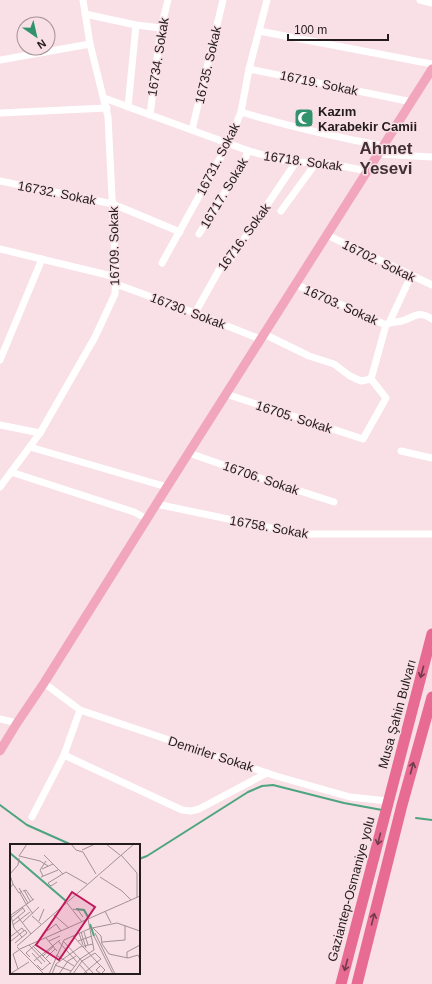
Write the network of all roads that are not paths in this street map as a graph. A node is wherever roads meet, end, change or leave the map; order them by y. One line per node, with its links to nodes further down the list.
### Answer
1 (83, 0): 7 (street, 16709. Sokak)
2 (168, 0): 9 (street, 16734. Sokak)
3 (223, 0): 23 (street, 16735. Sokak)
4 (267, 0): 10 (street, 16731. Sokak)
5 (420, 0): 6 (street)
6 (432, 2)
7 (85, 14): 8 (street); 11 (street, 16709. Sokak)
8 (136, 25): 9 (street); 18 (street)
9 (161, 28): 22 (street, 16734. Sokak)
10 (259, 31): 13 (street); 14 (street, 16731. Sokak)
11 (90, 44): 12 (street); 16 (street, 16709. Sokak)
12 (0, 60)
13 (432, 64)
14 (249, 69): 17 (street, 16719. Sokak); 20 (street, 16731. Sokak)
15 (432, 69): 17 (main road)
16 (104, 98): 18 (street, 16718. Sokak); 19 (street, 16709. Sokak)
17 (412, 102): 25 (main road)
18 (128, 107): 22 (street, 16718. Sokak)
19 (107, 108): 21 (street); 32 (street, 16709. Sokak)
20 (241, 112): 24 (street, 16731. Sokak); 25 (street)
21 (0, 113)
22 (150, 115): 23 (street, 16718. Sokak)
23 (192, 130): 24 (street, 16718. Sokak)
24 (228, 144): 26 (street, 16718. Sokak); 34 (street, 16731. Sokak)
25 (382, 150): 27 (street); 30 (main road)
26 (249, 151): 28 (street, 16718. Sokak); 35 (street, 16717. Sokak)
27 (432, 156)
28 (296, 162): 29 (street, 16718. Sokak); 44 (street, 16716. Sokak)
29 (316, 162): 30 (street, 16718. Sokak); 33 (street)
30 (367, 171): 36 (main road)
31 (0, 181): 32 (street, 16732. Sokak)
32 (113, 204): 34 (street, 16732. Sokak); 41 (street, 16709. Sokak)
33 (282, 211)
34 (180, 232): 39 (street, 16731. Sokak)
35 (199, 234)
36 (327, 235): 40 (street, 16702. Sokak); 42 (main road)
37 (0, 249): 38 (street, 16730. Sokak)
38 (42, 259): 41 (street, 16730. Sokak); 48 (street)
39 (162, 263)
40 (411, 276): 43 (street, 16702. Sokak); 46 (street)
41 (116, 280): 44 (street, 16730. Sokak); 52 (street, 16709. Sokak)
42 (295, 284): 46 (street, 16703. Sokak); 47 (main road)
43 (432, 285)
44 (196, 313): 47 (street, 16730. Sokak)
45 (432, 319): 46 (street)
46 (387, 324): 49 (street)
47 (262, 336): 49 (street, 16730. Sokak); 50 (main road)
48 (0, 360)
49 (371, 379): 50 (street, 16705. Sokak)
50 (226, 394): 55 (main road)
51 (0, 425): 52 (street)
52 (40, 433): 53 (street, 16709. Sokak)
53 (30, 447): 57 (street, 16709. Sokak); 59 (street)
54 (401, 451): 56 (street)
55 (189, 453): 59 (main road); 60 (street, 16706. Sokak)
56 (432, 458)
57 (11, 472): 58 (street, 16709. Sokak); 62 (street)
58 (0, 486)
59 (166, 487): 61 (main road)
60 (334, 502)
61 (156, 504): 62 (main road); 63 (street, 16758. Sokak)
62 (147, 519): 65 (main road)
63 (432, 534)
64 (432, 634): 73 (highway, Musa Şahin Bulvarı, one-way to 73)
65 (44, 683): 67 (street, Demirler Sokak); 69 (main road)
66 (432, 697): 76 (highway, one-way to 66)
67 (80, 710): 71 (street); 72 (street, Demirler Sokak)
68 (0, 719): 69 (street)
69 (16, 723): 70 (main road)
70 (0, 751)
71 (64, 755): 72 (street); 74 (street)
72 (267, 773): 73 (street, Demirler Sokak)
73 (388, 801): 75 (highway, Gaziantep-Osmaniye yolu, one-way to 75)
74 (32, 817)
75 (341, 984)
76 (357, 984)

